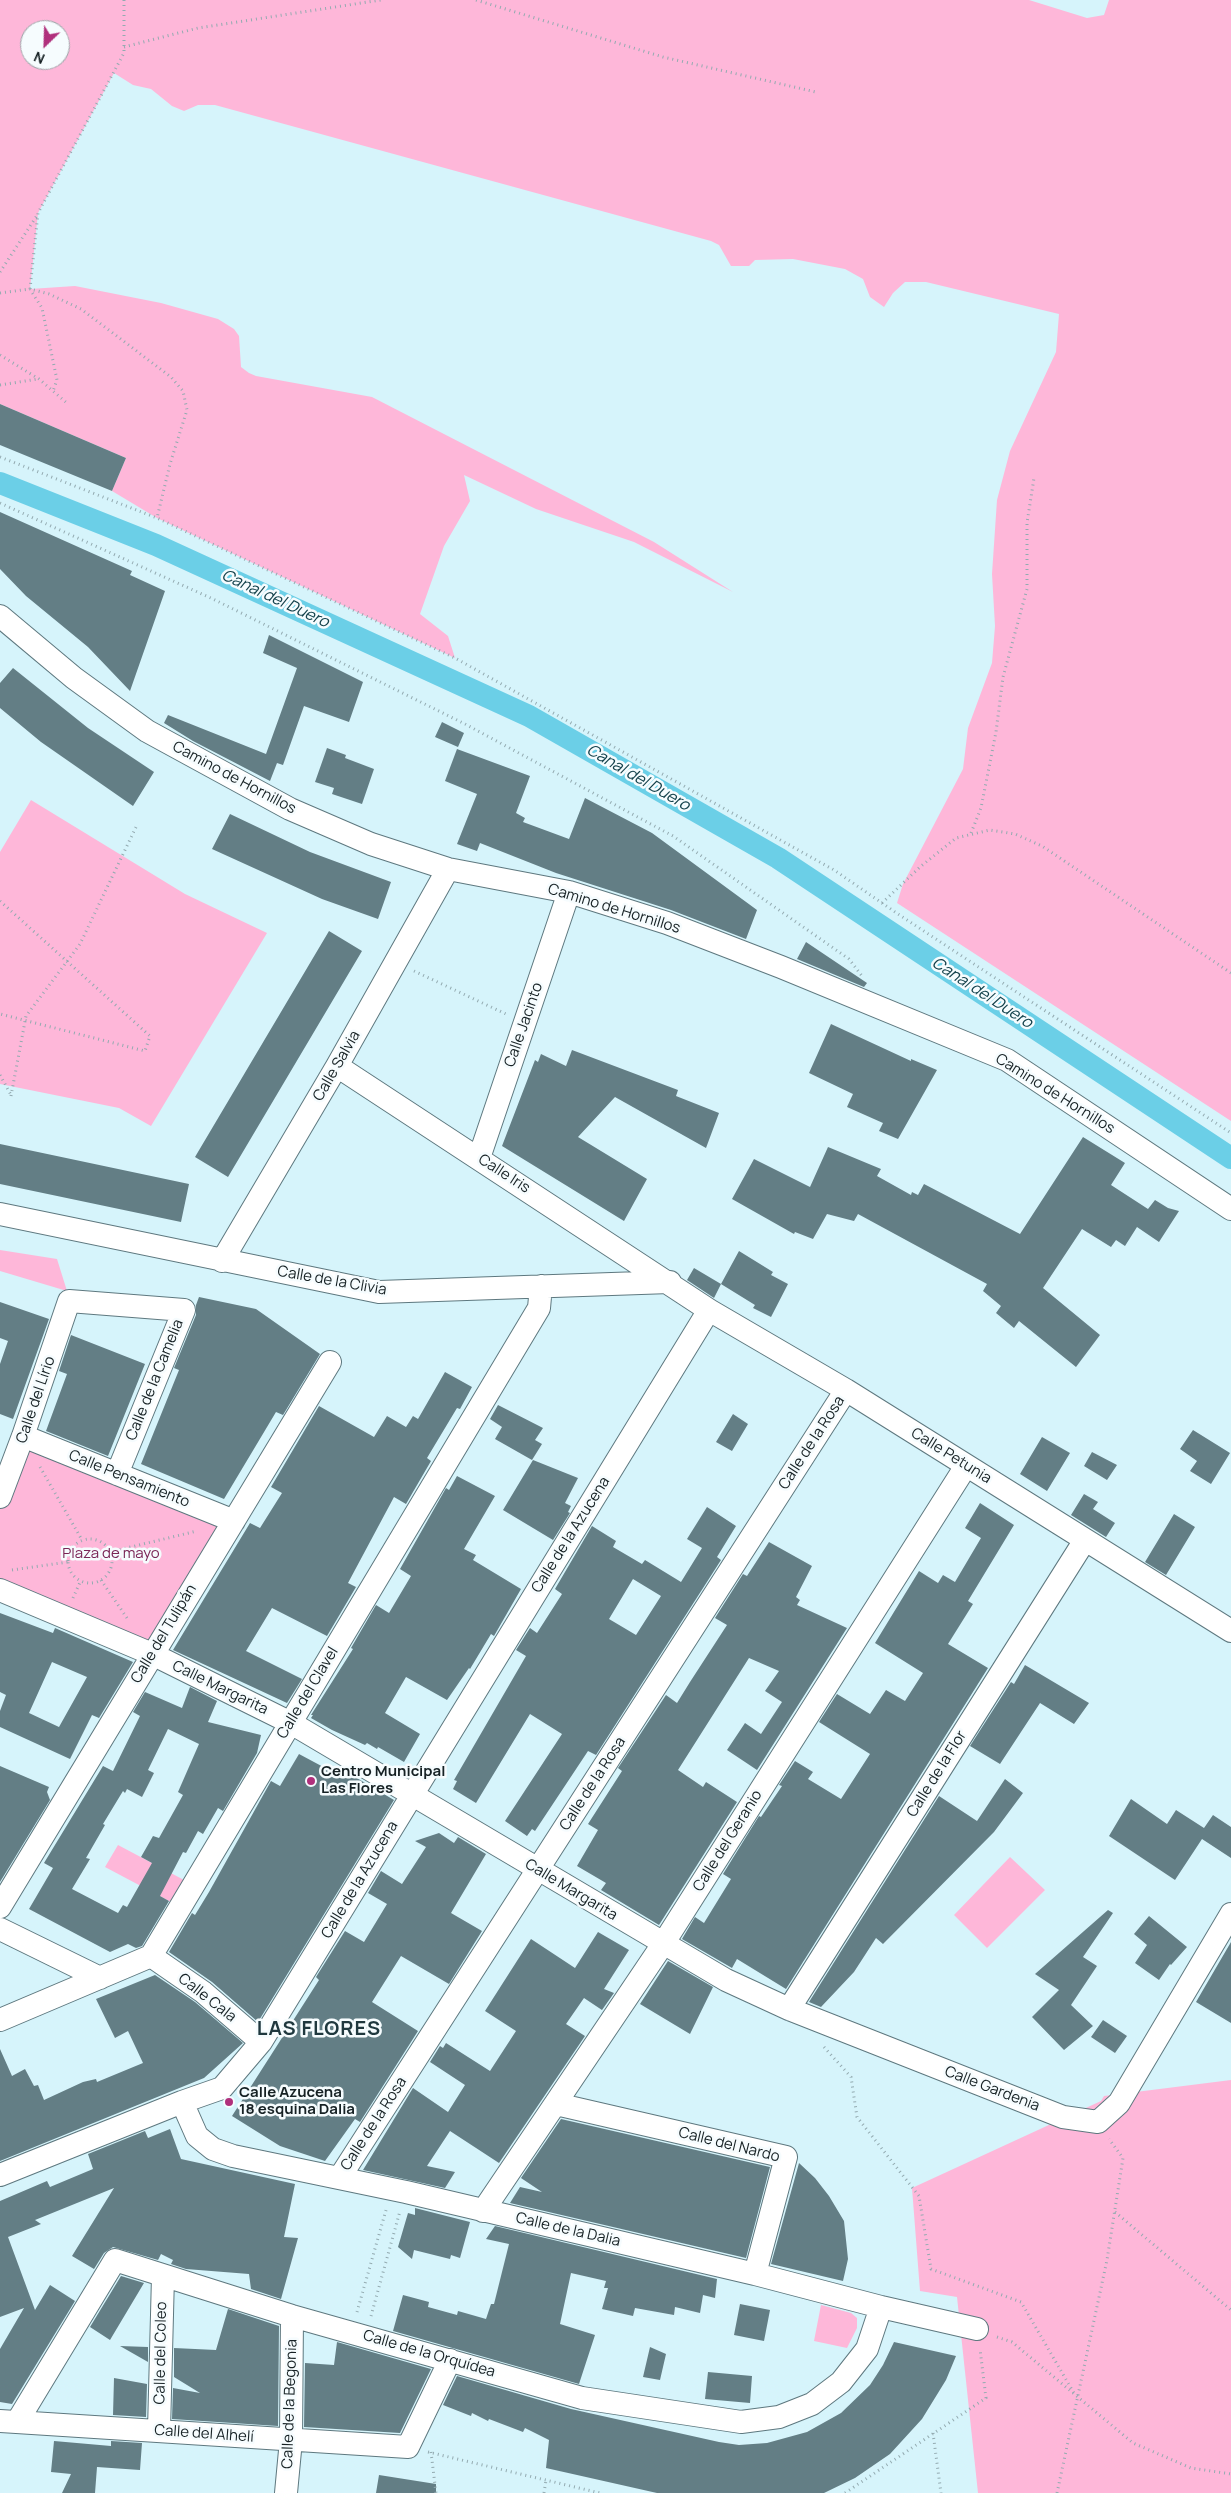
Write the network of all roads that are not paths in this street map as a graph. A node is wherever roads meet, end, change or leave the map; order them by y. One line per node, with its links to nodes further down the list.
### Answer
1 (0, 616): 2 (street, Camino de Hornillos)
2 (448, 869): 3 (street, Camino de Hornillos); 4 (street, Calle Salvia)
3 (569, 892): 5 (street, Calle Jacinto); 6 (street, Camino de Hornillos)
4 (337, 1066): 5 (street, Calle Iris); 8 (street, Calle Salvia)
5 (479, 1158): 9 (street, Calle Iris)
6 (1231, 1209)
7 (0, 1214): 8 (street, Calle de la Clivia)
8 (222, 1261): 10 (street, Calle de la Clivia)
9 (670, 1282): 10 (street, Calle de la Clivia); 12 (street, Calle Petunia)
10 (541, 1286): 24 (street, Calle del Clavel)
11 (69, 1301): 15 (street, Calle del Lírio); 17 (street, Calle de la Camelia)
12 (709, 1310): 14 (street, Calle Petunia); 25 (street, Calle de la Azucena)
13 (330, 1362): 19 (street, Calle del Tulipán)
14 (846, 1390): 16 (street, Calle Petunia); 26 (street, Calle de la Rosa)
15 (24, 1436): 17 (street, Calle Pensamiento); 18 (street, Calle del Lírio)
16 (966, 1466): 20 (street, Calle Petunia); 30 (street, Calle del Geranio)
17 (117, 1474): 19 (street, Calle Pensamiento)
18 (0, 1497)
19 (234, 1521): 23 (street, Calle del Tulipán)
20 (1085, 1540): 22 (street, Calle Petunia); 33 (street, Calle de la Flor)
21 (5, 1580): 23 (street, Calle Margarita)
22 (1231, 1631)
23 (152, 1654): 24 (street, Calle Margarita); 27 (street, Calle del Tulipán)
24 (291, 1722): 25 (street, Calle Margarita); 31 (street, Calle del Clavel)
25 (412, 1794): 26 (street, Calle Margarita); 35 (street, Calle de la Azucena)
26 (538, 1870): 30 (street, Calle Margarita); 39 (street, Calle de la Rosa)
27 (0, 1907)
28 (1231, 1914): 33 (street, Calle Gardenia)
29 (0, 1929): 32 (street)
30 (663, 1944): 33 (street, Calle Gardenia); 37 (street, Calle del Geranio)
31 (150, 1956): 32 (street); 35 (street, Calle Cala)
32 (100, 1978): 34 (street)
33 (789, 2009)
34 (0, 2020)
35 (261, 2042): 36 (street, Calle de la Azucena)
36 (182, 2102): 38 (street, Calle de la Azucena); 39 (street, Calle de la Dalia)
37 (556, 2104): 40 (street, Calle del Geranio); 41 (street, Calle del Nardo)
38 (0, 2175)
39 (340, 2177): 40 (street, Calle de la Dalia)
40 (484, 2210): 41 (street, Calle de la Dalia)
41 (755, 2274): 43 (street, Calle de la Dalia)
42 (163, 2276): 44 (street, Calle de la Orquídea); 47 (street, Calle de la Orquídea); 48 (street, Calle del Coleo)
43 (880, 2307): 45 (street, Calle de la Dalia); 46 (street, Calle de la Orquídea)
44 (292, 2316): 46 (street, Calle de la Orquídea); 49 (street, Calle de la Begonia)
45 (978, 2329)
46 (450, 2360): 49 (street, Calle del Alhelí)
47 (8, 2421): 48 (street, Calle del Alhelí)
48 (159, 2430): 49 (street, Calle del Alhelí)
49 (291, 2440): 50 (street, Calle de la Begonia)
50 (286, 2493)

